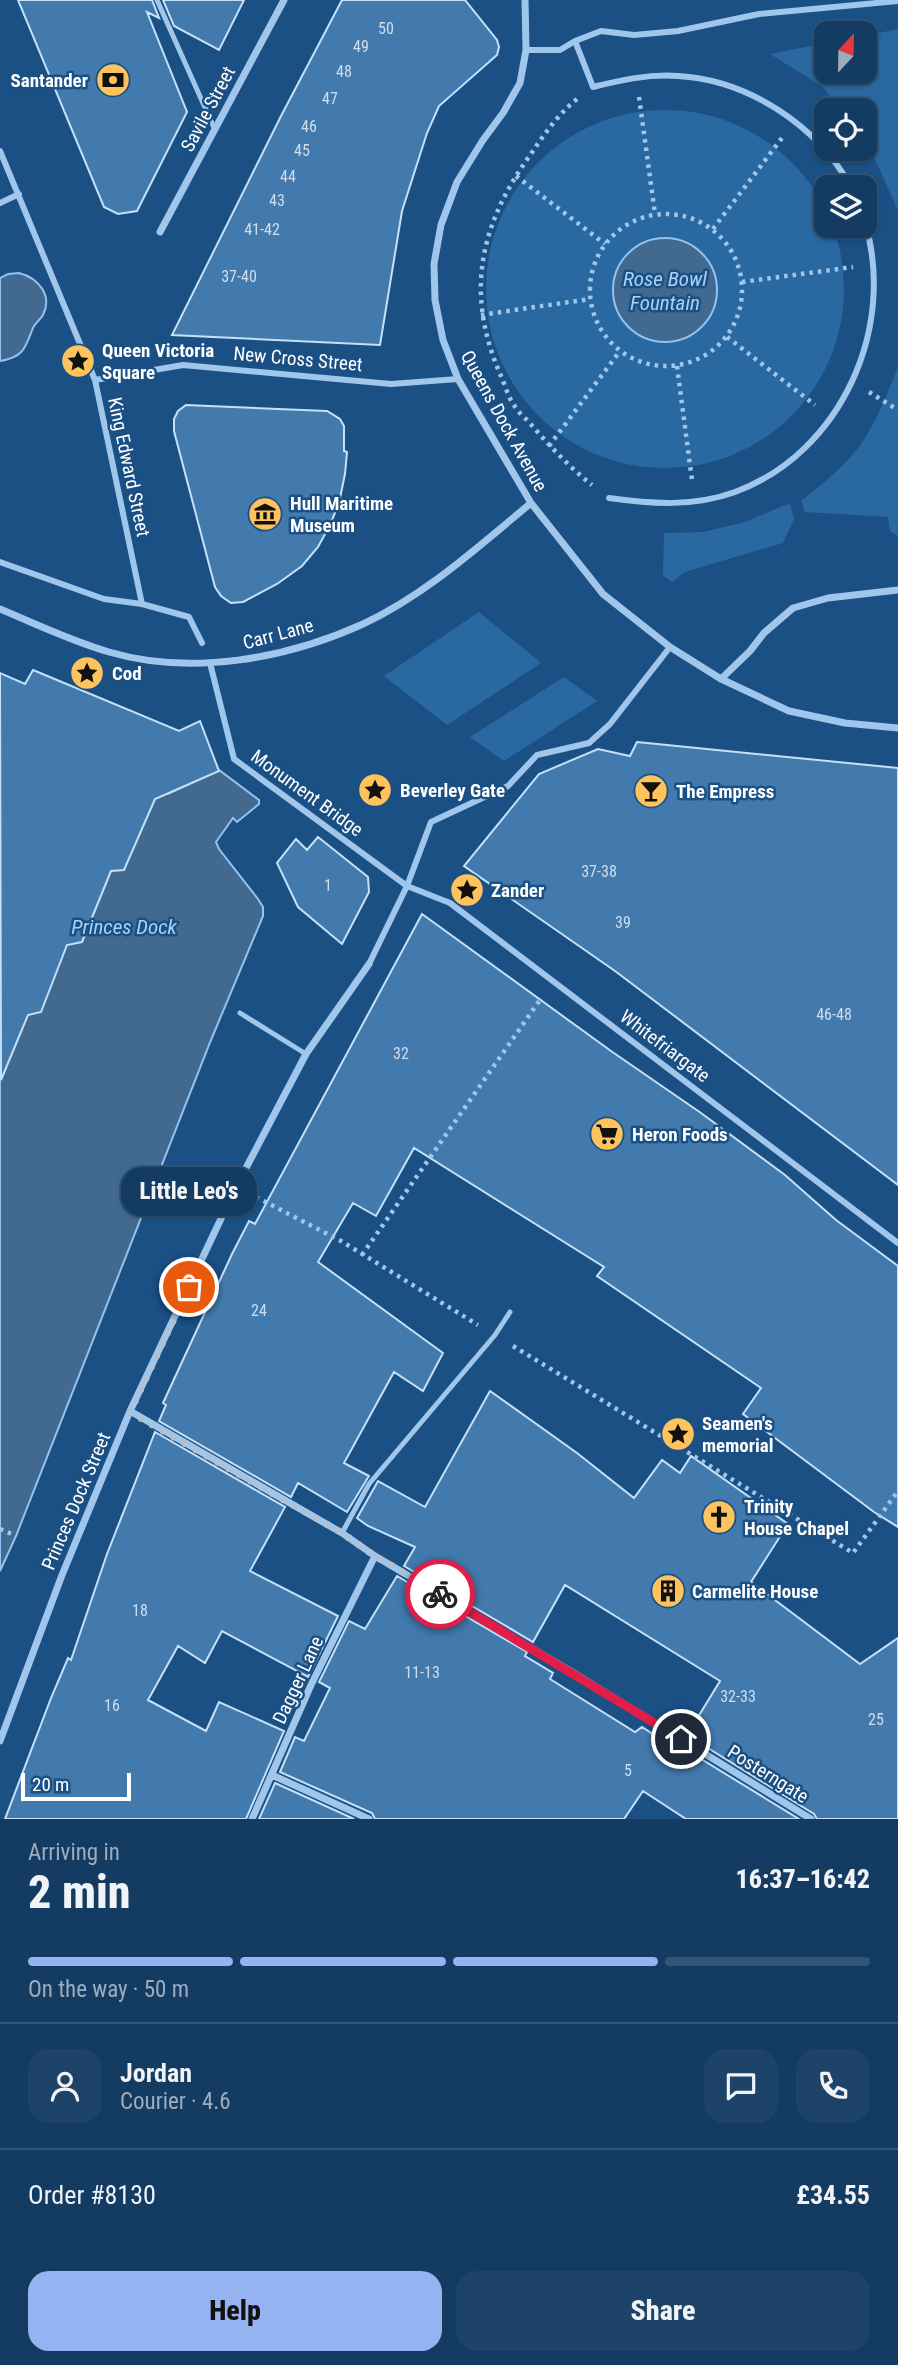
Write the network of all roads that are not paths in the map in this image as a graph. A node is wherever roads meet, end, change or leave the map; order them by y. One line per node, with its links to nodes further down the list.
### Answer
1 (157, 0): 7 (lane)
2 (284, 0): 7 (street, Savile Street)
3 (525, 0): 6 (street, Queens Dock Avenue)
4 (898, 1): 5 (street)
5 (575, 41): 6 (street); 9 (street)
6 (526, 50): 14 (street, Queens Dock Avenue)
7 (215, 130): 12 (street, Savile Street)
8 (0, 150): 10 (street, King Edward Street)
9 (843, 175)
10 (19, 194): 11 (street); 15 (street, King Edward Street)
11 (0, 203)
12 (160, 232)
13 (869, 238): 16 (street)
14 (458, 379): 15 (street, New Cross Street); 17 (street, Queens Dock Avenue)
15 (95, 380): 20 (street, King Edward Street)
16 (609, 498)
17 (531, 503): 23 (street, Queens Dock Avenue); 24 (street, Carr Lane)
18 (0, 562): 20 (street)
19 (898, 590): 25 (street)
20 (142, 604): 22 (street)
21 (0, 609): 24 (street, Carr Lane)
22 (202, 643)
23 (670, 647): 25 (street, Queens Dock Avenue); 27 (street, Princes Dock Street)
24 (210, 663): 27 (street, Monument Bridge)
25 (721, 679): 26 (street, Queens Dock Avenue)
26 (898, 728)
27 (407, 886): 28 (street, Princes Dock Street); 31 (street, Whitefriargate)
28 (369, 964): 30 (street, Princes Dock Street)
29 (240, 1013): 30 (lane)
30 (306, 1054): 33 (street, Princes Dock Street)
31 (898, 1243)
32 (510, 1312): 34 (lane)
33 (130, 1412): 34 (street, Posterngate); 36 (street, Princes Dock Street)
34 (342, 1533): 35 (street, Posterngate)
35 (375, 1556): 37 (street, Dagger Lane); 40 (street, Posterngate)
36 (0, 1741)
37 (272, 1775): 38 (street, Dagger Lane); 39 (street)
38 (252, 1819)
39 (369, 1819)
40 (811, 1819)

